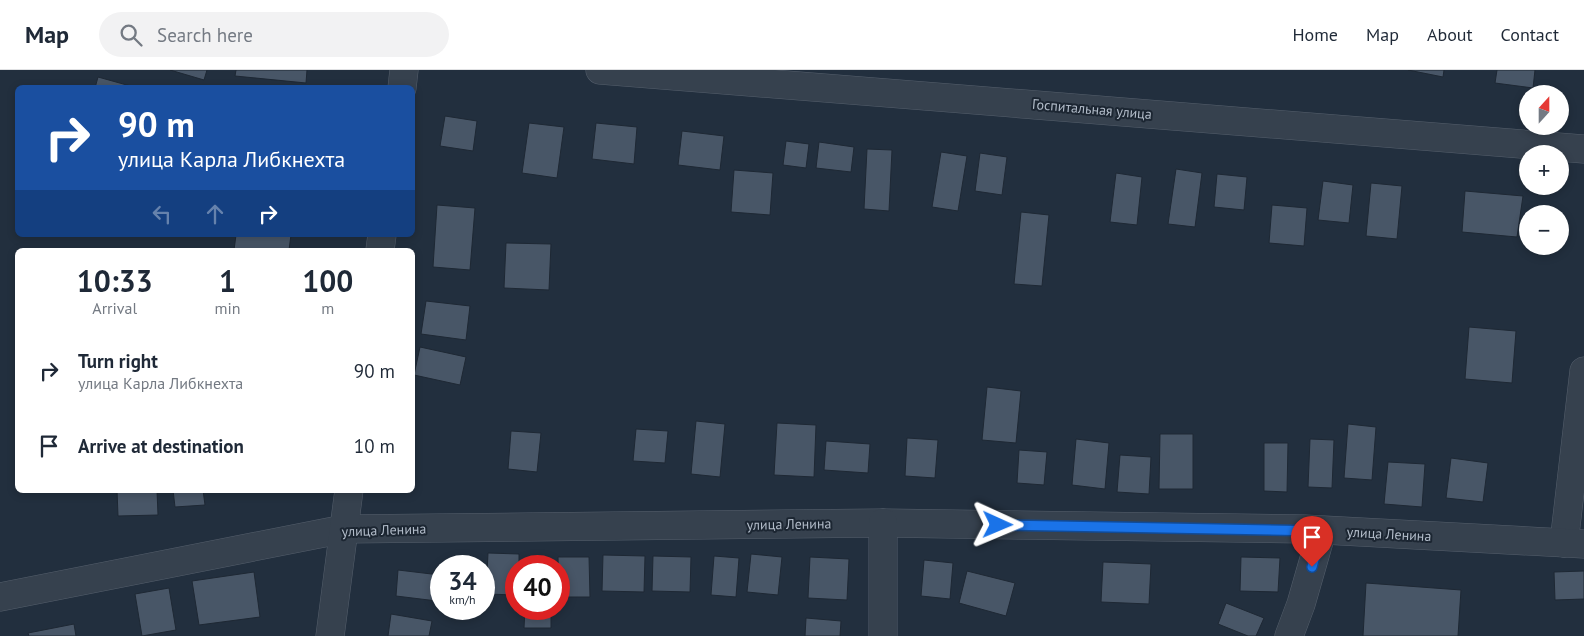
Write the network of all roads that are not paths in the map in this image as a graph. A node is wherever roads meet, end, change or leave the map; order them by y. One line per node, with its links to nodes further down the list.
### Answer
1 (404, 70): 3 (street)
2 (600, 70): 4 (street, Госпитальная улица)
3 (402, 85)
4 (1584, 149)
5 (1584, 371): 10 (street)
6 (349, 493): 8 (street)
7 (883, 523): 8 (street, улица Ленина); 9 (street, улица Ленина); 13 (street)
8 (344, 529): 11 (street, улица Ленина); 12 (street)
9 (1322, 531): 10 (street, улица Ленина); 14 (street)
10 (1574, 544)
11 (0, 597)
12 (330, 636)
13 (883, 636)
14 (1289, 636)

